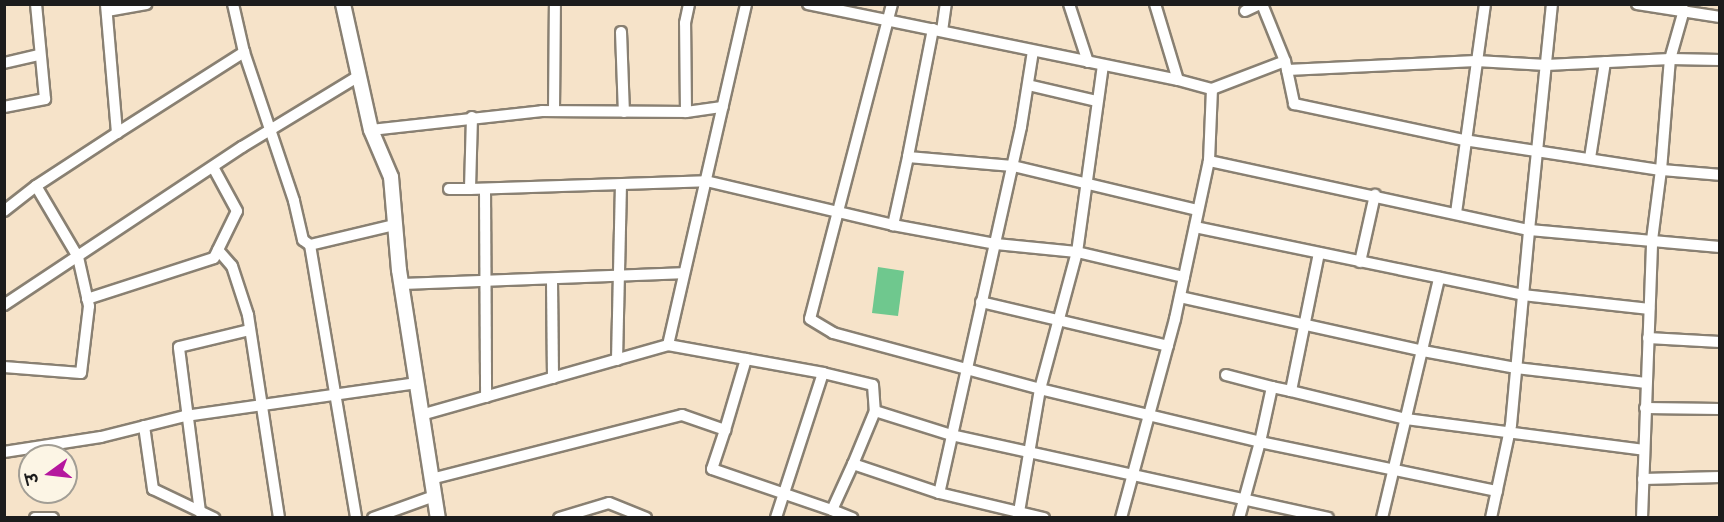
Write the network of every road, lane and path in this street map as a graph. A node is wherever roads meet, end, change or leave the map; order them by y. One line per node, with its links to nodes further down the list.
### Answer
1 (36, 4): 26 (street)
2 (146, 4): 17 (street)
3 (233, 4): 25 (street)
4 (343, 4): 36 (street)
5 (689, 4): 45 (street)
6 (746, 4): 41 (street)
7 (808, 4): 21 (street)
8 (892, 4): 21 (street)
9 (946, 4): 22 (street)
10 (1069, 4): 30 (street)
11 (1155, 4): 37 (street)
12 (1261, 4): 19 (street); 35 (street)
13 (1485, 4): 29 (street)
14 (1552, 4): 34 (street)
15 (1637, 4): 18 (street)
16 (555, 5): 43 (street)
17 (107, 8): 49 (street)
18 (1681, 8): 20 (street); 27 (street)
19 (1245, 10)
20 (1719, 17)
21 (889, 19): 22 (street); 69 (street)
22 (938, 30): 24 (street); 52 (street)
23 (621, 32): 44 (street)
24 (1033, 51): 30 (street); 38 (street)
25 (244, 52): 47 (street); 49 (street)
26 (39, 55): 32 (street); 42 (street)
27 (1670, 60): 28 (street); 31 (street); 57 (street)
28 (1719, 60)
29 (1476, 61): 34 (street); 35 (street); 50 (street)
30 (1088, 62): 33 (street)
31 (1605, 62): 34 (street); 53 (street)
32 (4, 63)
33 (1103, 65): 37 (street); 40 (street)
34 (1546, 65): 51 (street)
35 (1286, 66): 39 (street); 50 (street)
36 (357, 77): 47 (street); 48 (street)
37 (1178, 80): 39 (street)
38 (1028, 85): 40 (street); 56 (street)
39 (1212, 89): 54 (street)
40 (1097, 101): 60 (street)
41 (723, 106): 45 (street); 59 (street)
42 (4, 107)
43 (554, 111): 44 (street); 46 (street)
44 (624, 112): 45 (street)
45 (686, 112)
46 (472, 117): 48 (street); 64 (street)
47 (271, 129): 55 (street); 77 (street)
48 (371, 130): 71 (street)
49 (117, 133): 62 (street)
50 (1464, 140): 51 (street); 70 (street)
51 (1537, 152): 53 (street); 74 (street)
52 (908, 157): 56 (street); 72 (street)
53 (1590, 158): 57 (street)
54 (1209, 161): 66 (street); 67 (street)
55 (213, 166): 79 (street); 82 (street)
56 (1013, 166): 60 (street); 76 (street)
57 (1661, 170): 58 (street); 75 (street)
58 (1719, 175)
59 (706, 181): 61 (street); 69 (street); 84 (street)
60 (1087, 182): 67 (street); 80 (street)
61 (621, 185): 65 (street); 86 (street)
62 (36, 186): 68 (street); 82 (street)
63 (449, 189): 64 (street)
64 (470, 189): 65 (street)
65 (485, 189): 89 (street)
66 (1375, 195): 70 (street); 83 (street)
67 (1198, 210): 73 (street)
68 (4, 211)
69 (836, 212): 72 (street); 109 (street)
70 (1456, 213): 74 (street)
71 (394, 225): 77 (street); 90 (street)
72 (893, 225): 76 (street)
73 (1195, 227): 81 (street); 85 (street)
74 (1529, 230): 75 (street); 91 (street)
75 (1652, 240): 78 (street); 96 (street)
76 (996, 244): 80 (street); 94 (street)
77 (310, 245): 118 (street)
78 (1719, 247)
79 (218, 250): 93 (street); 99 (street)
80 (1077, 252): 85 (street); 97 (street)
81 (1319, 253): 83 (street); 98 (street)
82 (78, 257): 93 (street); 95 (street)
83 (1360, 262): 87 (street)
84 (683, 273): 86 (street); 102 (street)
85 (1184, 277): 92 (street)
86 (617, 278): 88 (street); 106 (street)
87 (1439, 278): 91 (street); 104 (street)
88 (552, 281): 89 (street); 112 (street)
89 (484, 282): 90 (street); 119 (street)
90 (401, 284): 113 (street)
91 (1523, 295): 96 (street); 108 (street)
92 (1180, 297): 98 (street); 103 (street)
93 (87, 298): 107 (street)
94 (981, 302): 97 (street); 109 (street)
95 (4, 305)
96 (1649, 309): 100 (street)
97 (1059, 318): 103 (street); 116 (street)
98 (1305, 324): 104 (street); 117 (street)
99 (250, 330): 120 (street); 125 (street)
100 (1648, 338): 101 (street); 114 (street)
101 (1719, 342)
102 (668, 345): 105 (street); 106 (street)
103 (1168, 346): 124 (street)
104 (1423, 351): 108 (street); 127 (street)
105 (746, 359): 110 (street); 129 (street)
106 (617, 360): 112 (street)
107 (4, 367)
108 (1516, 368): 114 (street); 130 (street)
109 (965, 372): 116 (street); 131 (street)
110 (824, 373): 123 (street); 142 (street)
111 (1226, 375): 115 (street)
112 (553, 378): 119 (street)
113 (416, 383): 118 (street); 126 (street)
114 (1646, 383): 121 (street)
115 (1272, 387): 117 (street); 132 (street)
116 (1040, 389): 124 (street); 134 (street)
117 (1291, 392): 127 (street)
118 (333, 396): 120 (street); 154 (street)
119 (486, 397): 126 (street)
120 (260, 404): 125 (street); 153 (street)
121 (1645, 408): 122 (street); 133 (street)
122 (1719, 409)
123 (875, 411): 131 (street); 136 (street)
124 (1149, 415): 132 (street); 138 (street)
125 (185, 416): 128 (street); 148 (street)
126 (421, 416): 140 (street)
127 (1406, 419): 130 (street); 137 (street)
128 (144, 426): 135 (street); 148 (street)
129 (725, 430): 140 (street); 142 (street)
130 (1510, 432): 133 (street); 143 (street)
131 (951, 435): 134 (street); 144 (street)
132 (1260, 442): 137 (street); 146 (street)
133 (1644, 450): 141 (street)
134 (1029, 451): 138 (street); 149 (street)
135 (4, 452)
136 (853, 464): 144 (street); 147 (street)
137 (1394, 471): 143 (street); 165 (street)
138 (1133, 473): 146 (street); 162 (street)
139 (1719, 477): 141 (street)
140 (431, 479): 145 (street)
141 (1643, 479): 167 (street)
142 (783, 491): 147 (street); 159 (street)
143 (1497, 491): 166 (street)
144 (939, 493): 149 (street)
145 (434, 496): 155 (street); 156 (street)
146 (1244, 500): 163 (street); 164 (street)
147 (832, 510): 160 (street)
148 (200, 512): 152 (street)
149 (1018, 515): 161 (street)
150 (36, 517): 151 (street)
151 (53, 518)
152 (214, 518)
153 (279, 518)
154 (356, 518)
155 (373, 518)
156 (438, 518)
157 (559, 518): 158 (street)
158 (646, 518)
159 (776, 518)
160 (852, 518)
161 (1044, 518)
162 (1121, 518)
163 (1239, 518)
164 (1328, 518)
165 (1382, 518)
166 (1491, 518)
167 (1642, 518)

